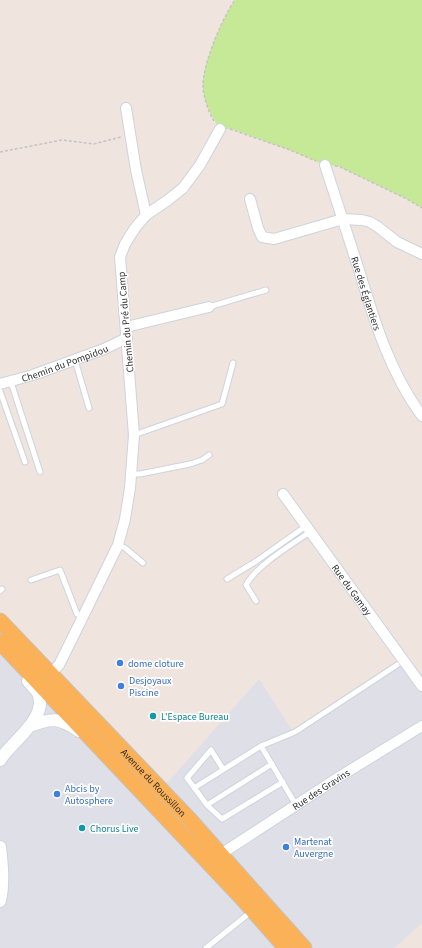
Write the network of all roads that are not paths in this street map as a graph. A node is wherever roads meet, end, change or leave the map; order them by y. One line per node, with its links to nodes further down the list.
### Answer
1 (126, 108): 5 (street)
2 (220, 129): 5 (street, Chemin du Pré du Camp)
3 (325, 165): 6 (street, Rue des Églantiers)
4 (250, 199): 6 (street)
5 (146, 215): 10 (street, Chemin du Pré du Camp)
6 (342, 219): 7 (street); 18 (street, Rue des Églantiers)
7 (422, 254)
8 (266, 290): 9 (lane)
9 (209, 307): 10 (street)
10 (126, 327): 11 (street, Chemin du Pré du Camp)
11 (127, 338): 12 (street, Chemin du Pompidou); 19 (street, Chemin du Pré du Camp)
12 (74, 359): 14 (street, Chemin du Pompidou); 17 (lane)
13 (233, 363): 19 (lane)
14 (11, 382): 15 (street, Chemin du Pompidou); 22 (lane)
15 (0, 384)
16 (0, 391): 21 (lane)
17 (89, 408)
18 (421, 414)
19 (134, 435): 23 (street, Chemin du Pré du Camp)
20 (209, 455): 23 (lane)
21 (25, 462)
22 (40, 472)
23 (132, 474): 26 (street, Chemin du Pré du Camp)
24 (283, 494): 25 (street, Rue du Gamay)
25 (308, 529): 29 (lane); 30 (lane); 37 (street, Rue du Gamay)
26 (118, 545): 27 (lane); 31 (street, Chemin du Pré du Camp)
27 (143, 563)
28 (31, 580): 31 (lane)
29 (227, 580)
30 (256, 601)
31 (83, 617): 36 (street, Chemin du Pré du Camp)
32 (0, 621): 36 (main road, Avenue du Roussillon)
33 (0, 642): 40 (main road, Avenue du Roussillon)
34 (0, 651): 38 (street)
35 (397, 665): 41 (lane)
36 (50, 674): 50 (main road, Avenue du Roussillon)
37 (422, 686)
38 (30, 726): 40 (street); 42 (street)
39 (422, 726): 48 (street, Rue des Gravins)
40 (90, 738): 52 (main road, Avenue du Roussillon)
41 (261, 746): 43 (lane); 44 (lane)
42 (0, 760)
43 (272, 764): 45 (lane); 47 (lane)
44 (223, 770): 46 (lane); 46 (lane)
45 (283, 782): 47 (lane); 48 (lane)
46 (194, 788): 47 (lane)
47 (207, 805)
48 (296, 805): 50 (street, Rue des Gravins)
49 (0, 847): 51 (street)
50 (221, 854): 55 (main road, Avenue du Roussillon)
51 (0, 901)
52 (252, 910): 53 (lane); 54 (main road, Avenue du Roussillon)
53 (206, 948)
54 (286, 948)
55 (304, 948)

